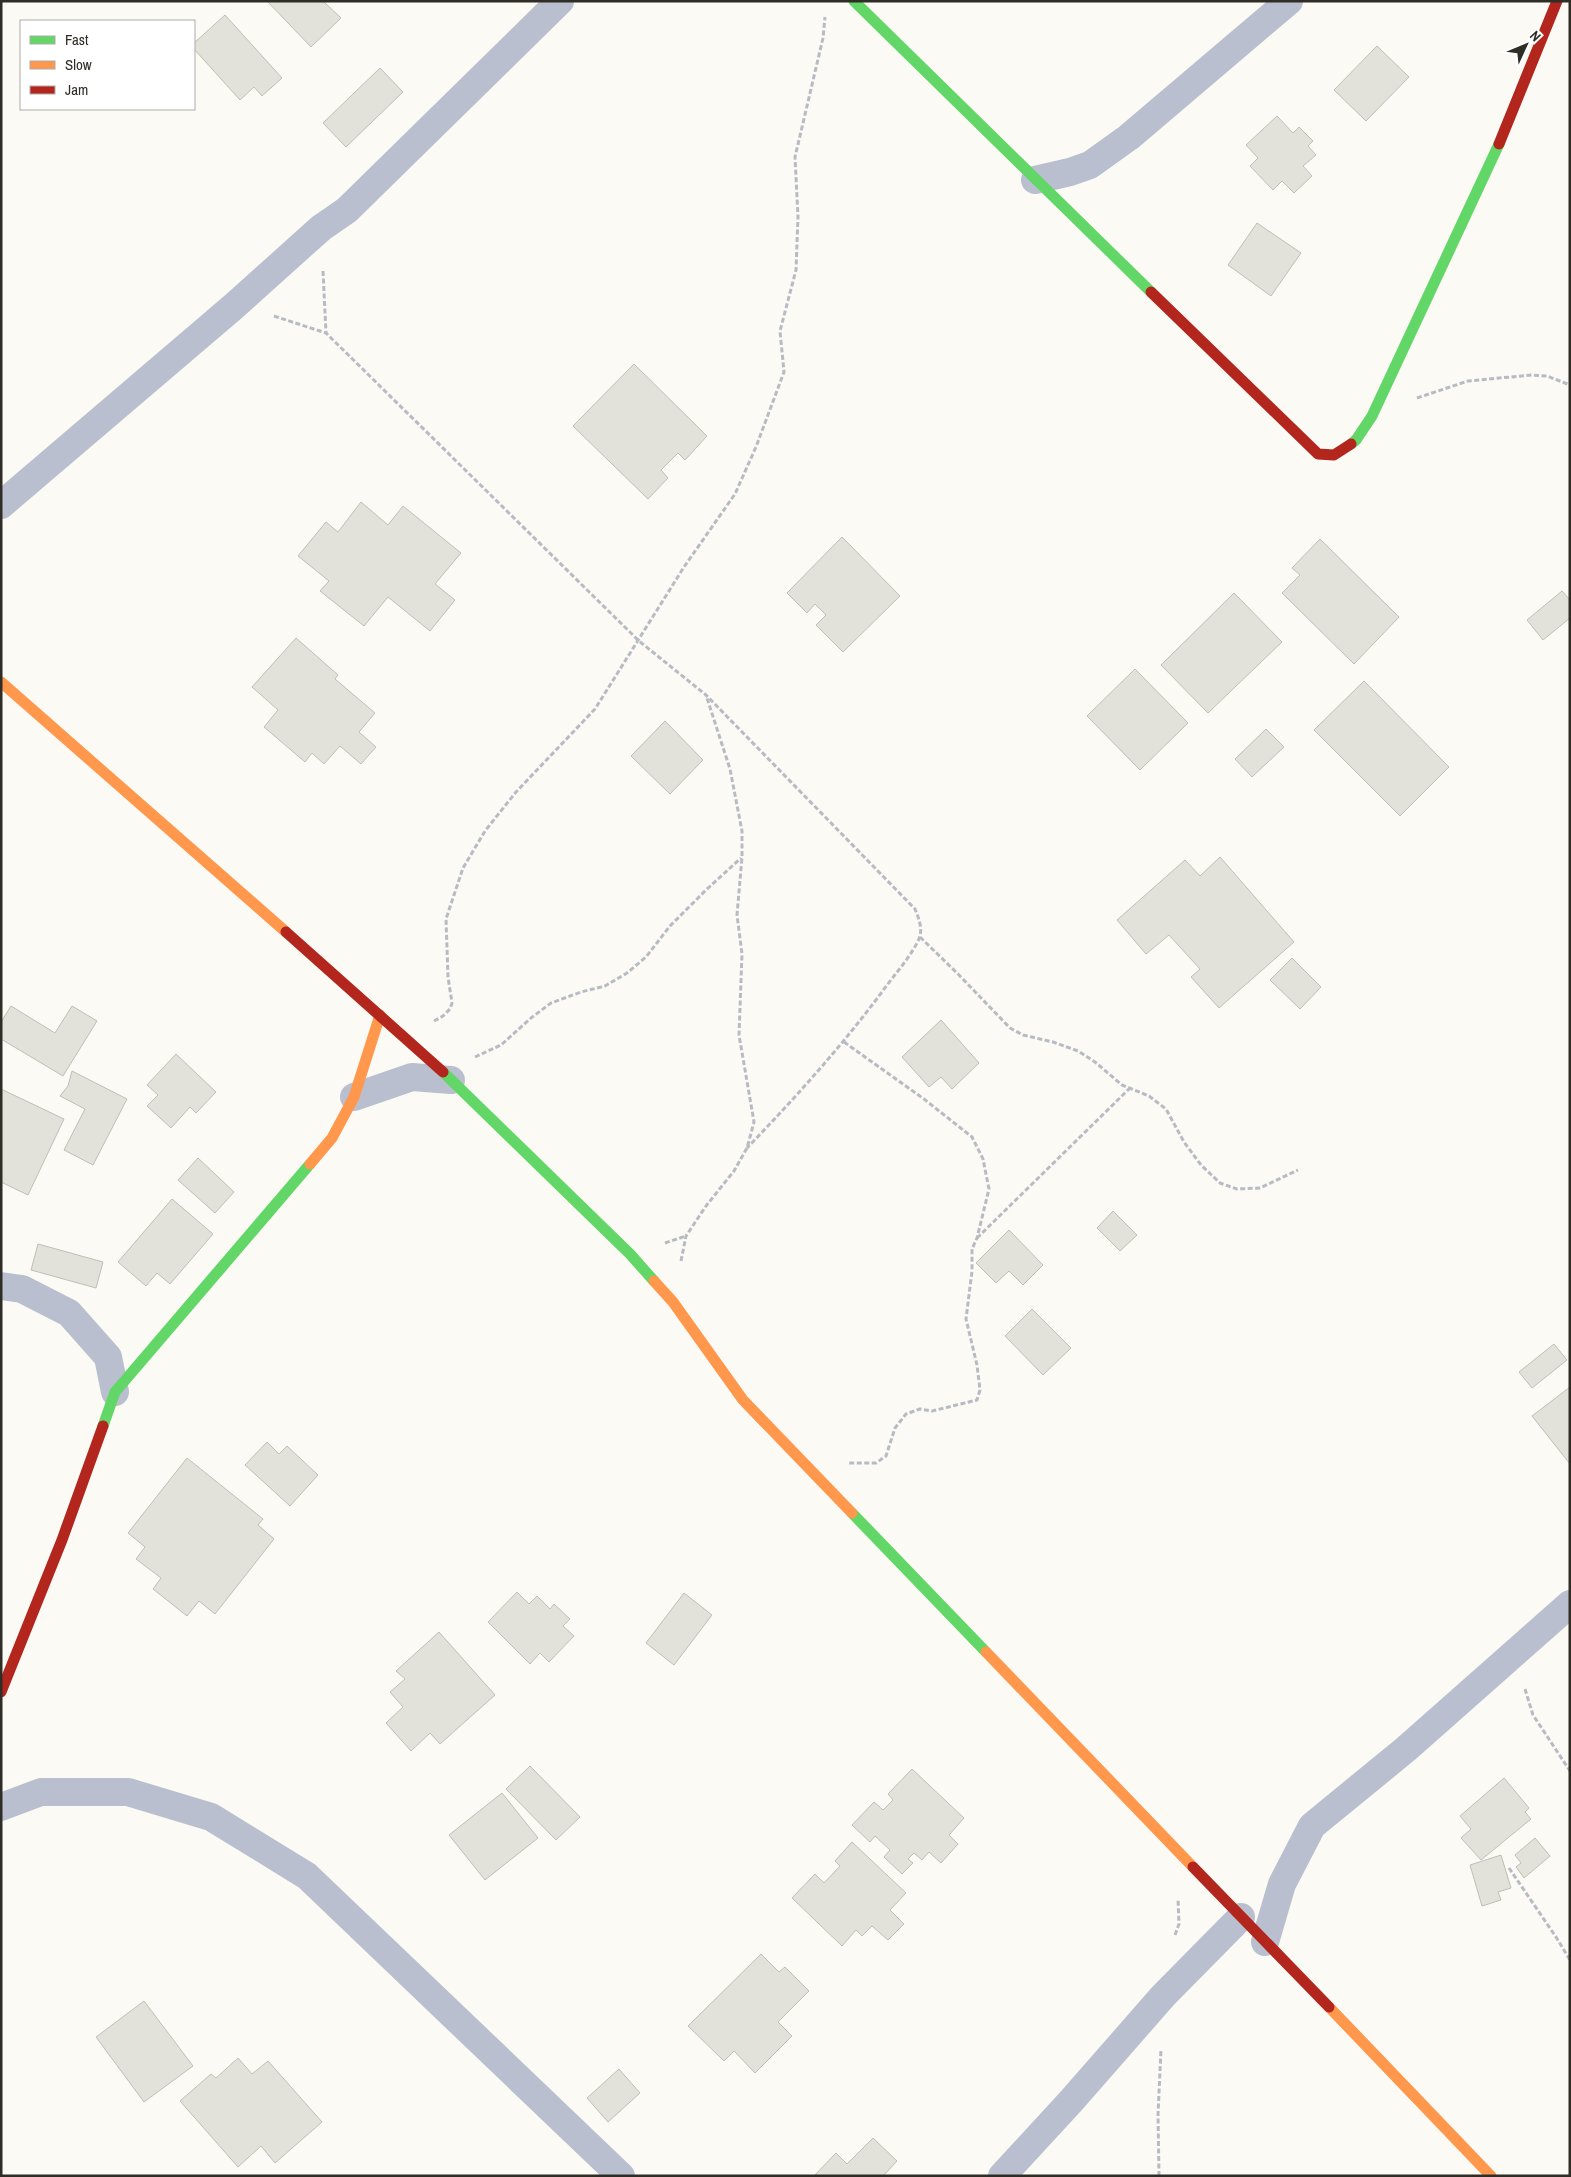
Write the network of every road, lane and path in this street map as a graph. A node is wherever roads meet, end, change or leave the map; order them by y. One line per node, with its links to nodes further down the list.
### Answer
1 (560, 1): 7 (street)
2 (854, 1): 6 (street)
3 (1289, 1): 6 (street)
4 (1557, 1): 11 (street)
5 (826, 10): 13 (path)
6 (1036, 180): 11 (street)
7 (321, 228): 8 (street); 9 (path)
8 (234, 307): 9 (path); 12 (street)
9 (326, 333): 13 (path)
10 (1570, 385): 11 (path)
11 (1372, 416)
12 (1, 505)
13 (639, 641): 15 (path); 19 (path)
14 (1, 682): 18 (street)
15 (706, 695): 16 (path); 17 (path)
16 (742, 857): 21 (path); 24 (path)
17 (920, 937): 20 (path); 22 (path)
18 (380, 1015): 19 (street); 23 (street)
19 (401, 1033): 21 (street)
20 (844, 1042): 24 (path); 26 (path)
21 (446, 1076): 23 (street); 28 (street)
22 (1130, 1088): 25 (path); 26 (path)
23 (354, 1097): 29 (street)
24 (747, 1148): 28 (path)
25 (1298, 1170)
26 (977, 1238): 30 (path)
27 (1, 1286): 29 (street)
28 (673, 1302): 30 (street)
29 (115, 1392): 33 (street)
30 (806, 1465): 36 (street)
31 (1570, 1604): 32 (street)
32 (1513, 1652): 34 (path); 40 (street)
33 (1, 1692)
34 (1570, 1771)
35 (1, 1807): 43 (street)
36 (1176, 1850): 38 (street); 39 (path)
37 (1509, 1868): 41 (path)
38 (1241, 1917): 40 (street); 44 (street)
39 (1173, 1941)
40 (1264, 1942): 46 (street)
41 (1570, 1960)
42 (1161, 2046): 45 (path)
43 (621, 2176)
44 (1002, 2176)
45 (1159, 2176)
46 (1490, 2176)

